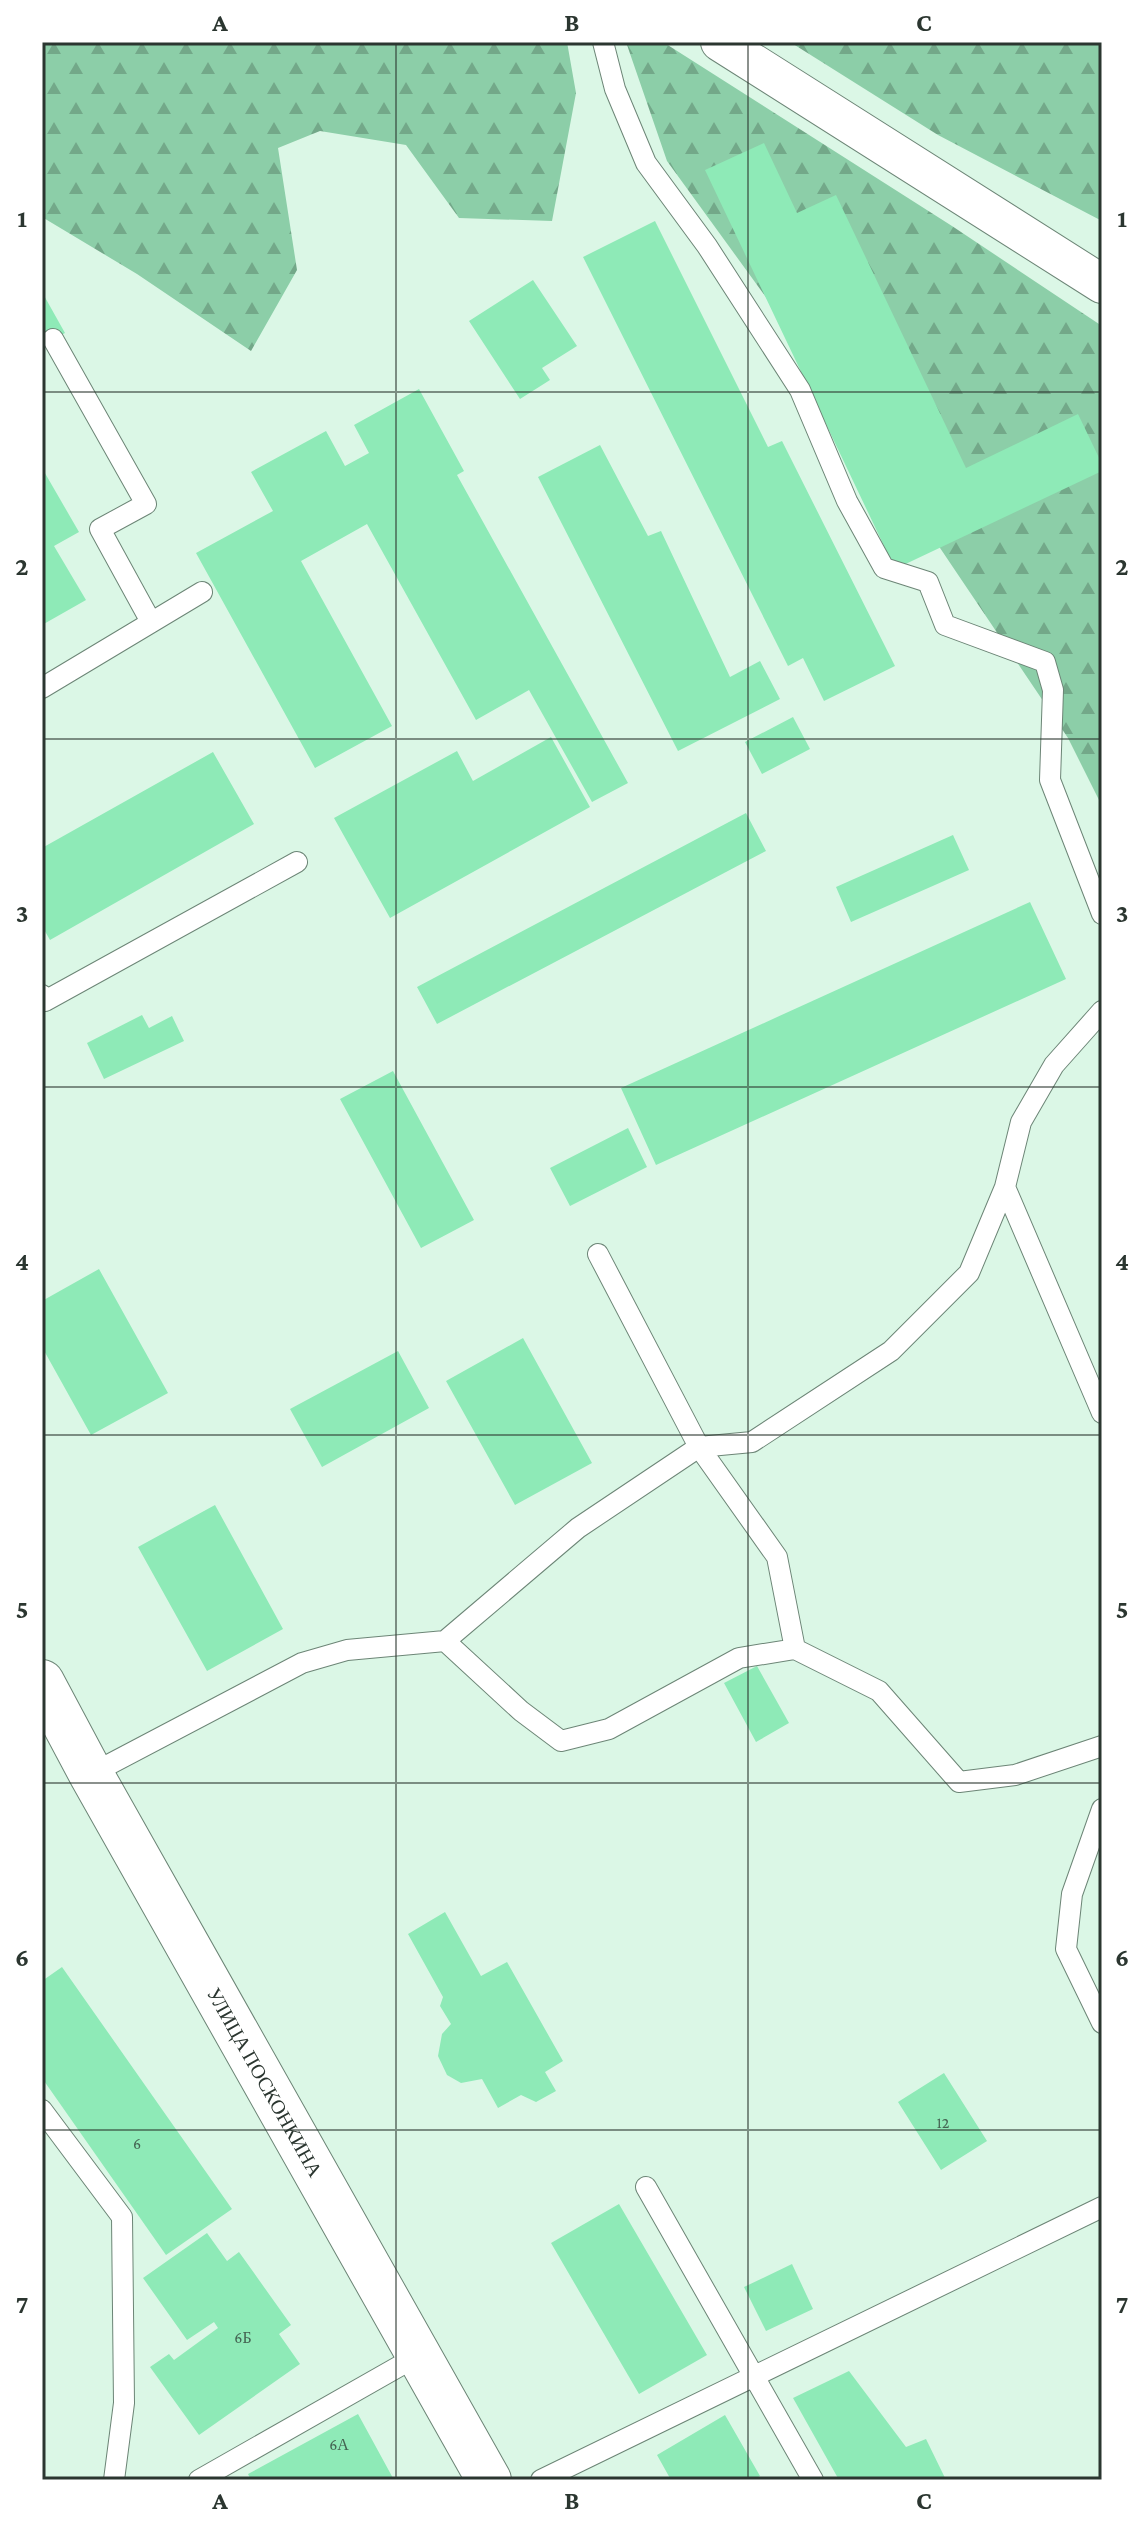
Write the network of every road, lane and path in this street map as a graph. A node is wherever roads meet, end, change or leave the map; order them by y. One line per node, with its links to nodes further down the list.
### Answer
1 (603, 42): 9 (lane)
2 (720, 42): 3 (street)
3 (1102, 284)
4 (53, 339): 6 (lane)
5 (202, 592): 6 (lane)
6 (151, 622): 7 (lane)
7 (42, 688)
8 (297, 862): 10 (lane)
9 (1102, 914)
10 (42, 995)
11 (1102, 1011): 12 (lane)
12 (1005, 1187): 14 (lane); 15 (lane)
13 (598, 1254): 15 (lane)
14 (1102, 1413)
15 (699, 1447): 16 (lane); 17 (lane)
16 (445, 1641): 17 (lane); 20 (lane)
17 (795, 1649): 19 (lane)
18 (42, 1682): 20 (street, УЛИЦА ПОСКОНКИНА)
19 (1102, 1746)
20 (91, 1774): 26 (street, УЛИЦА ПОСКОНКИНА)
21 (1102, 1809): 22 (lane)
22 (1102, 2023)
23 (42, 2110): 28 (lane)
24 (646, 2187): 27 (lane)
25 (1102, 2207): 27 (lane)
26 (419, 2355): 29 (lane); 30 (street, УЛИЦА ПОСКОНКИНА)
27 (756, 2376): 31 (lane); 32 (lane)
28 (114, 2480)
29 (199, 2480)
30 (489, 2480)
31 (541, 2480)
32 (813, 2480)

